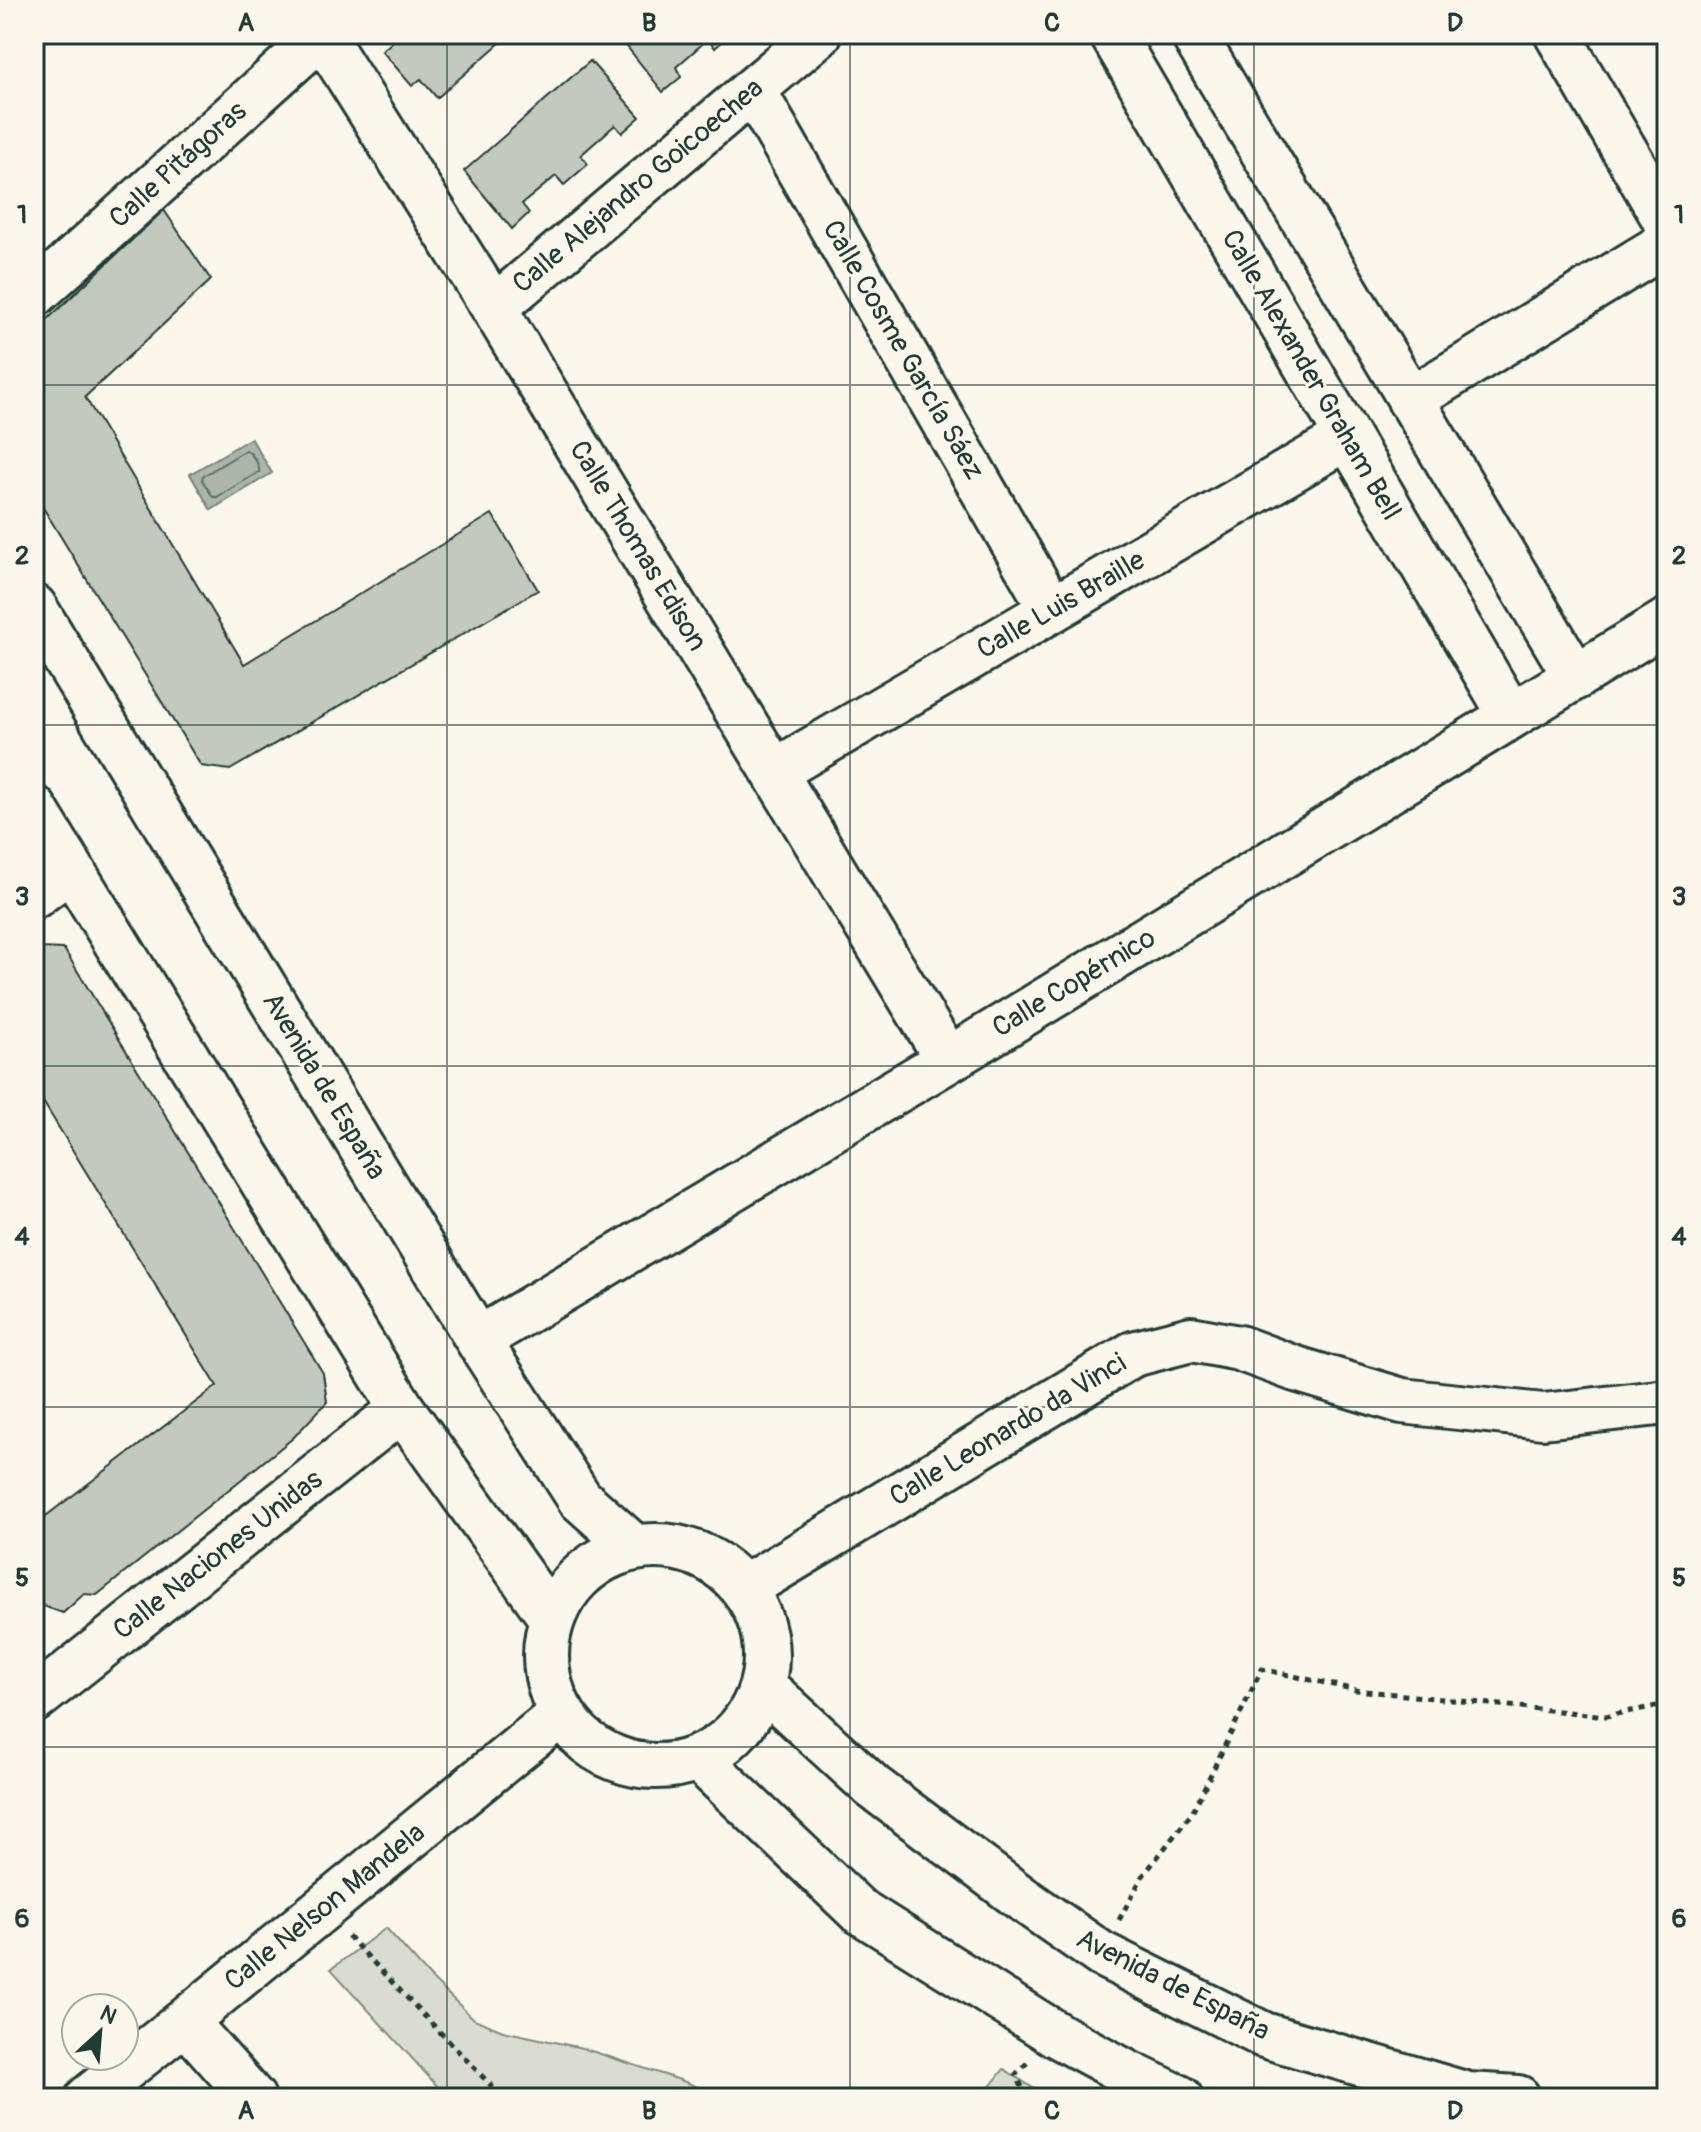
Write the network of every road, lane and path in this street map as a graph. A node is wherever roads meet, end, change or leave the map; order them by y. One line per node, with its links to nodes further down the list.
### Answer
1 (323, 34): 9 (street, Calle Pitágoras); 10 (street, Calle Thomas Edison)
2 (819, 34): 6 (street, Calle Alejandro Goicoechea)
3 (1112, 34): 12 (street, Calle Alexander Graham Bell)
4 (1193, 34): 11 (street)
5 (1557, 34): 7 (street)
6 (753, 90): 10 (street, Calle Alejandro Goicoechea); 14 (street, Calle Cosme García Sáez)
7 (1667, 223)
8 (1667, 243): 11 (street)
9 (34, 295)
10 (494, 308): 18 (street, Calle Thomas Edison)
11 (1410, 400): 16 (street)
12 (1348, 437): 14 (street, Calle Luis Braille); 17 (street, Calle Alexander Graham Bell)
13 (34, 607): 23 (street, Avenida de España)
14 (1052, 610): 18 (street, Calle Luis Braille)
15 (1667, 621): 16 (street, Calle Copérnico)
16 (1576, 677): 17 (street, Calle Copérnico)
17 (1511, 716): 22 (street, Calle Copérnico)
18 (774, 772): 22 (street, Calle Thomas Edison)
19 (34, 808): 20 (street)
20 (71, 868): 21 (street); 25 (street)
21 (34, 896)
22 (948, 1060): 23 (street, Calle Copérnico)
23 (478, 1340): 26 (street, Avenida de España)
24 (1667, 1402): 27 (street, Calle Leonardo da Vinci)
25 (402, 1409): 28 (street); 30 (street, Calle Naciones Unidas)
26 (635, 1548): 27 (street); 28 (street)
27 (743, 1589): 29 (street)
28 (552, 1619): 32 (street)
29 (763, 1686): 33 (street); 35 (street, Avenida de España)
30 (34, 1700)
31 (1667, 1704): 35 (path)
32 (562, 1713): 33 (street); 34 (street, Calle Nelson Mandela)
33 (698, 1758): 37 (street)
34 (322, 1909): 36 (street, Calle Nelson Mandela); 40 (path)
35 (1101, 1954): 43 (street, Avenida de España)
36 (185, 2021): 38 (street, Calle Nelson Mandela); 39 (street)
37 (1057, 2035): 41 (path); 42 (street)
38 (88, 2098)
39 (253, 2098)
40 (503, 2098)
41 (1027, 2098)
42 (1180, 2098)
43 (1518, 2098)

